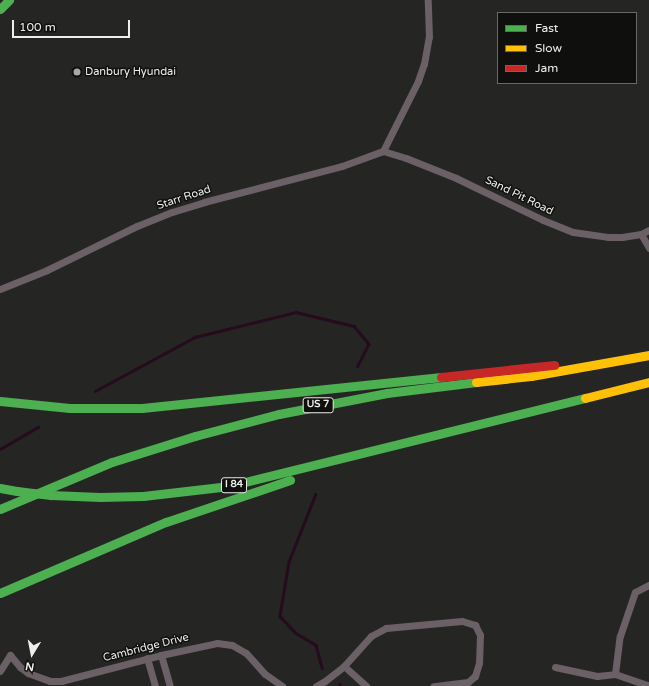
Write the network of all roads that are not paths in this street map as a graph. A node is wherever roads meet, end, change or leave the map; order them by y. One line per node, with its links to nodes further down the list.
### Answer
1 (10, 0): 3 (main road)
2 (428, 0): 4 (street)
3 (0, 9)
4 (384, 151): 6 (street, Sand Pit Road); 8 (street, Starr Road)
5 (649, 230): 6 (street, Sand Pit Road)
6 (641, 234): 7 (street)
7 (649, 248)
8 (0, 289)
9 (649, 355): 11 (main road); 14 (main road, US 7)
10 (649, 382): 12 (main road, I 84)
11 (0, 401)
12 (414, 442): 13 (main road, I 84, bridge); 15 (main road)
13 (0, 488)
14 (0, 509)
15 (55, 569): 17 (main road); 18 (main road)
16 (649, 585): 24 (street)
17 (0, 593)
18 (0, 597)
19 (161, 655): 20 (street, Cambridge Drive); 26 (street); 27 (street, Cambridge Drive)
20 (147, 658): 23 (street, Cambridge Drive); 25 (street)
21 (344, 666): 28 (street); 29 (street); 30 (street)
22 (555, 667): 24 (street)
23 (0, 671)
24 (615, 674): 31 (street)
25 (155, 686)
26 (170, 686)
27 (282, 686)
28 (316, 686)
29 (366, 686)
30 (433, 686)
31 (649, 686)

